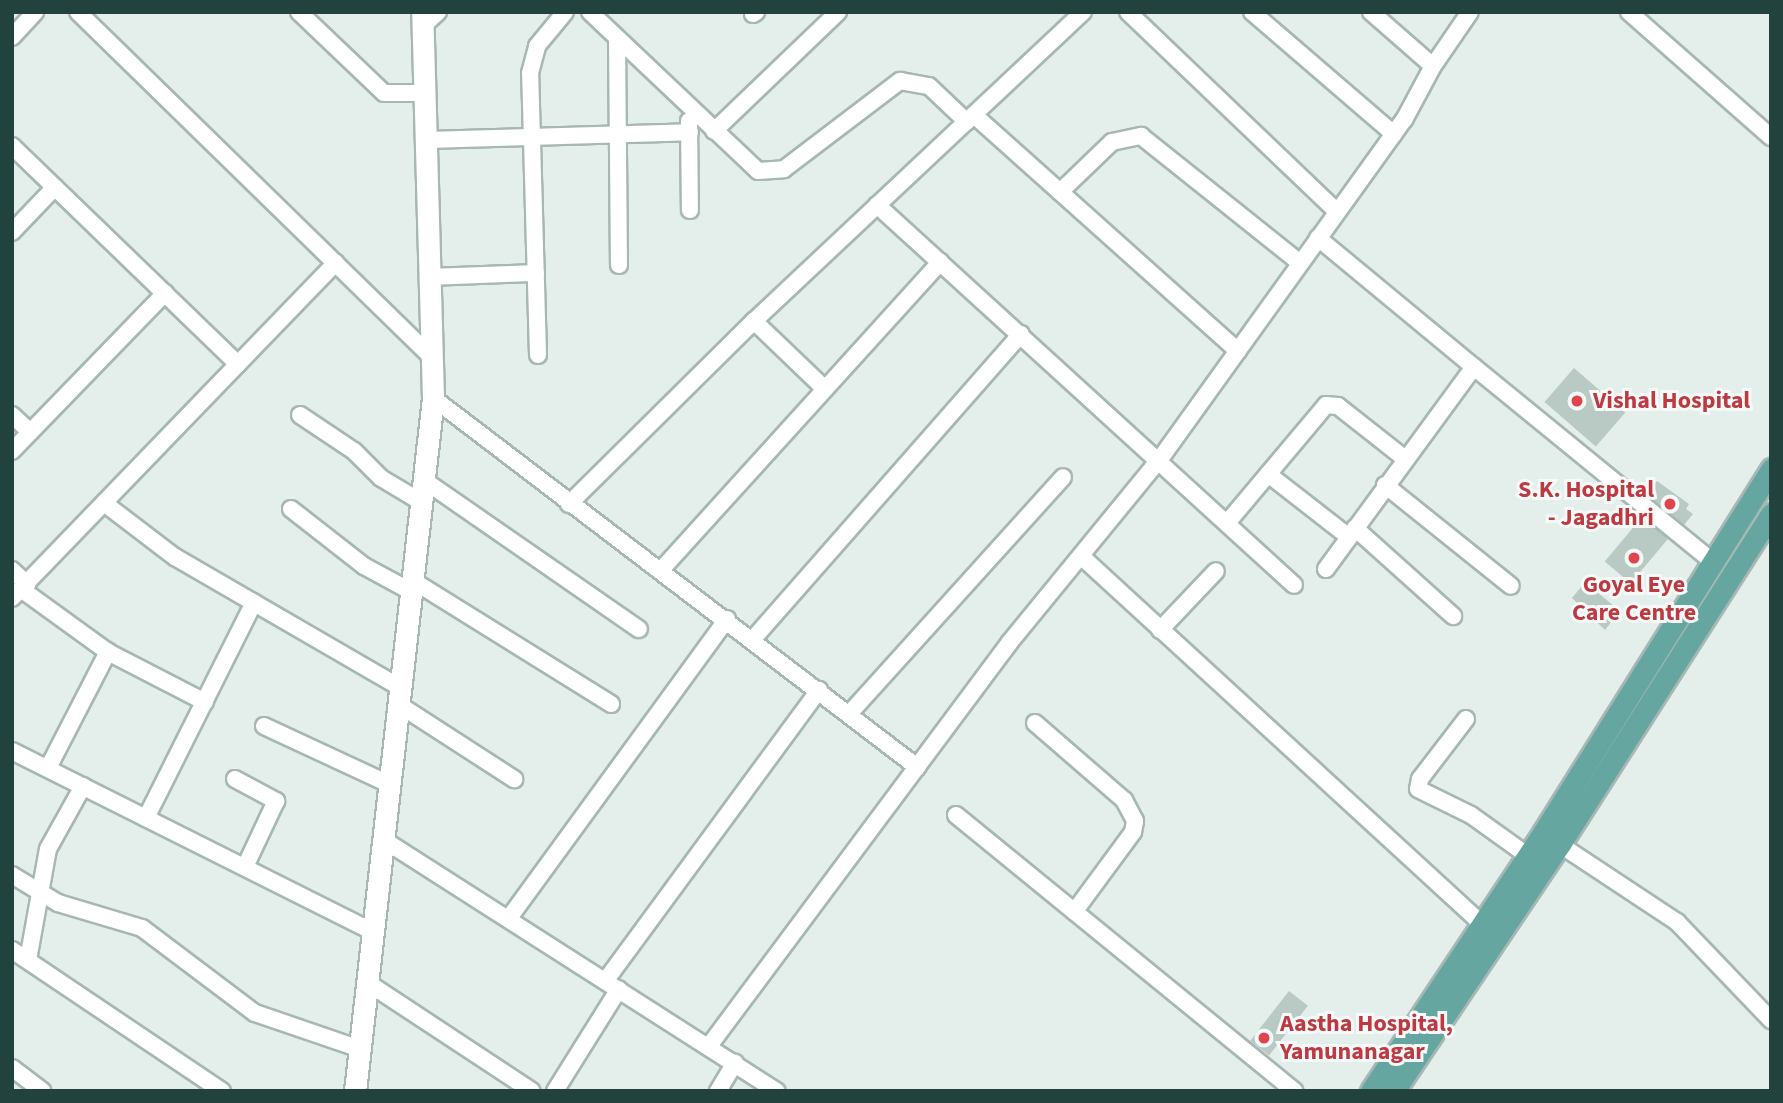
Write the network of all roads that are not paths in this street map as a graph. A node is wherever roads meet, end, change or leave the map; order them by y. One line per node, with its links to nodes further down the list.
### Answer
1 (34, 12): 15 (street)
2 (78, 12): 38 (street)
3 (299, 12): 18 (street)
4 (438, 12): 14 (street)
5 (565, 12): 25 (street)
6 (590, 12): 16 (street)
7 (838, 12): 21 (street)
8 (1083, 12): 20 (street)
9 (1128, 12): 33 (street)
10 (1252, 12): 24 (street)
11 (1371, 12): 17 (street)
12 (1470, 12): 17 (street)
13 (1629, 12): 26 (street)
14 (422, 20): 18 (street)
15 (12, 37)
16 (618, 39): 19 (street); 23 (street)
17 (1433, 65): 24 (street)
18 (425, 93): 27 (street)
19 (688, 106): 21 (street); 22 (street)
20 (970, 118): 21 (street); 30 (street); 31 (street)
21 (714, 131)
22 (690, 132): 23 (street); 32 (street)
23 (620, 133): 25 (street); 39 (street)
24 (1394, 134): 33 (street)
25 (532, 136): 27 (street); 40 (street)
26 (1771, 137)
27 (427, 140): 41 (street)
28 (12, 146): 29 (street)
29 (55, 187): 34 (street); 42 (street)
30 (1060, 192): 37 (street); 45 (street)
31 (877, 205): 36 (street); 43 (street)
32 (690, 210)
33 (1336, 211): 35 (street)
34 (12, 232)
35 (1318, 238): 37 (street); 49 (street)
36 (940, 262): 44 (street); 50 (street)
37 (1299, 262): 45 (street)
38 (336, 263): 47 (street); 48 (street)
39 (619, 265)
40 (536, 273): 41 (street); 46 (street)
41 (430, 277): 47 (street)
42 (165, 293): 48 (street); 54 (street)
43 (754, 321): 50 (street); 65 (street)
44 (1021, 334): 57 (street); 85 (street)
45 (1238, 351): 57 (street)
46 (538, 355)
47 (432, 358): 51 (street)
48 (238, 364): 63 (street)
49 (1474, 367): 56 (street); 71 (street)
50 (825, 389): 74 (street)
51 (433, 398): 61 (street); 65 (street)
52 (12, 415): 54 (street)
53 (300, 415): 64 (street)
54 (30, 432): 55 (street)
55 (12, 451)
56 (1404, 458): 59 (street); 62 (street)
57 (1160, 459): 68 (street); 70 (street)
58 (1771, 470): 71 (main road)
59 (1268, 474): 68 (street); 69 (street)
60 (1063, 477): 91 (street)
61 (425, 481): 64 (street); 83 (street)
62 (1385, 485): 69 (street); 77 (street)
63 (104, 503): 79 (street); 80 (street)
64 (423, 503): 78 (street)
65 (569, 503): 74 (street)
66 (292, 509): 78 (street)
67 (1771, 514): 104 (main road)
68 (1227, 523): 76 (street)
69 (1352, 533): 72 (street); 81 (street)
70 (1081, 556): 84 (street); 96 (street)
71 (1713, 562): 104 (main road)
72 (1326, 569)
73 (12, 570): 79 (street)
74 (661, 570): 82 (street)
75 (1216, 571): 84 (street)
76 (1294, 585)
77 (1511, 586)
78 (414, 588): 88 (street); 90 (street)
79 (20, 590): 86 (street)
80 (254, 602): 88 (street); 89 (street)
81 (1453, 616)
82 (727, 619): 85 (street); 111 (street)
83 (639, 629)
84 (1160, 630): 112 (street)
85 (753, 639): 87 (street)
86 (108, 652): 89 (street); 97 (street)
87 (819, 690): 91 (street); 117 (street)
88 (402, 697): 99 (street); 100 (street)
89 (205, 702): 103 (street)
90 (611, 704)
91 (849, 714): 96 (street)
92 (1465, 719): 106 (street)
93 (1035, 723): 110 (street)
94 (264, 726): 100 (street)
95 (12, 751): 97 (street)
96 (917, 767): 119 (street)
97 (48, 768): 101 (street)
98 (235, 779): 107 (street)
99 (514, 779)
100 (391, 785): 105 (street)
101 (83, 786): 103 (street); 109 (street)
102 (956, 814): 110 (street)
103 (146, 818): 107 (street)
104 (1551, 838): 106 (main road); 118 (street); 132 (main road)
105 (384, 840): 111 (street); 113 (street)
106 (1528, 856): 112 (main road)
107 (245, 867): 113 (street)
108 (12, 875): 109 (street)
109 (38, 894): 115 (street); 120 (street)
110 (1074, 912): 130 (street)
111 (509, 918): 117 (street)
112 (1482, 924): 131 (main road)
113 (374, 932): 116 (street)
114 (12, 950): 115 (street)
115 (28, 960): 125 (street)
116 (368, 983): 120 (street); 126 (street)
117 (612, 985): 119 (street); 127 (street)
118 (1771, 1020)
119 (709, 1046): 121 (street)
120 (360, 1049): 123 (street)
121 (735, 1063): 128 (street); 129 (street)
122 (12, 1068): 124 (street)
123 (356, 1090)
124 (41, 1091)
125 (222, 1091)
126 (533, 1091)
127 (555, 1091)
128 (718, 1091)
129 (777, 1091)
130 (1294, 1091)
131 (1371, 1091)
132 (1394, 1091)

